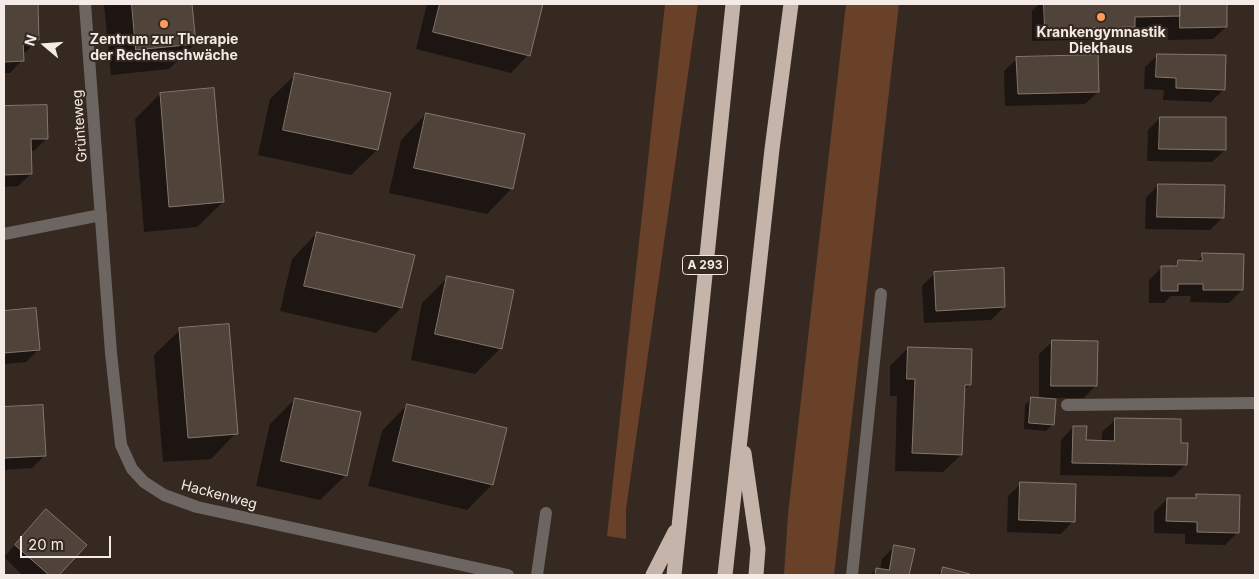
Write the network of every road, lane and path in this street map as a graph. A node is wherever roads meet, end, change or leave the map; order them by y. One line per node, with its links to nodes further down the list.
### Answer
1 (85, 4): 4 (street, Grünteweg)
2 (733, 4): 11 (highway, A 293)
3 (791, 4): 9 (highway)
4 (101, 215): 5 (street); 12 (street, Hackenweg)
5 (4, 234)
6 (881, 294): 18 (street)
7 (1255, 403): 8 (street)
8 (1067, 405)
9 (740, 432): 16 (highway); 17 (highway)
10 (546, 514): 13 (street)
11 (676, 535): 14 (highway); 15 (highway, A 293)
12 (508, 575)
13 (537, 575)
14 (653, 575)
15 (674, 575)
16 (725, 575)
17 (756, 575)
18 (852, 575)

